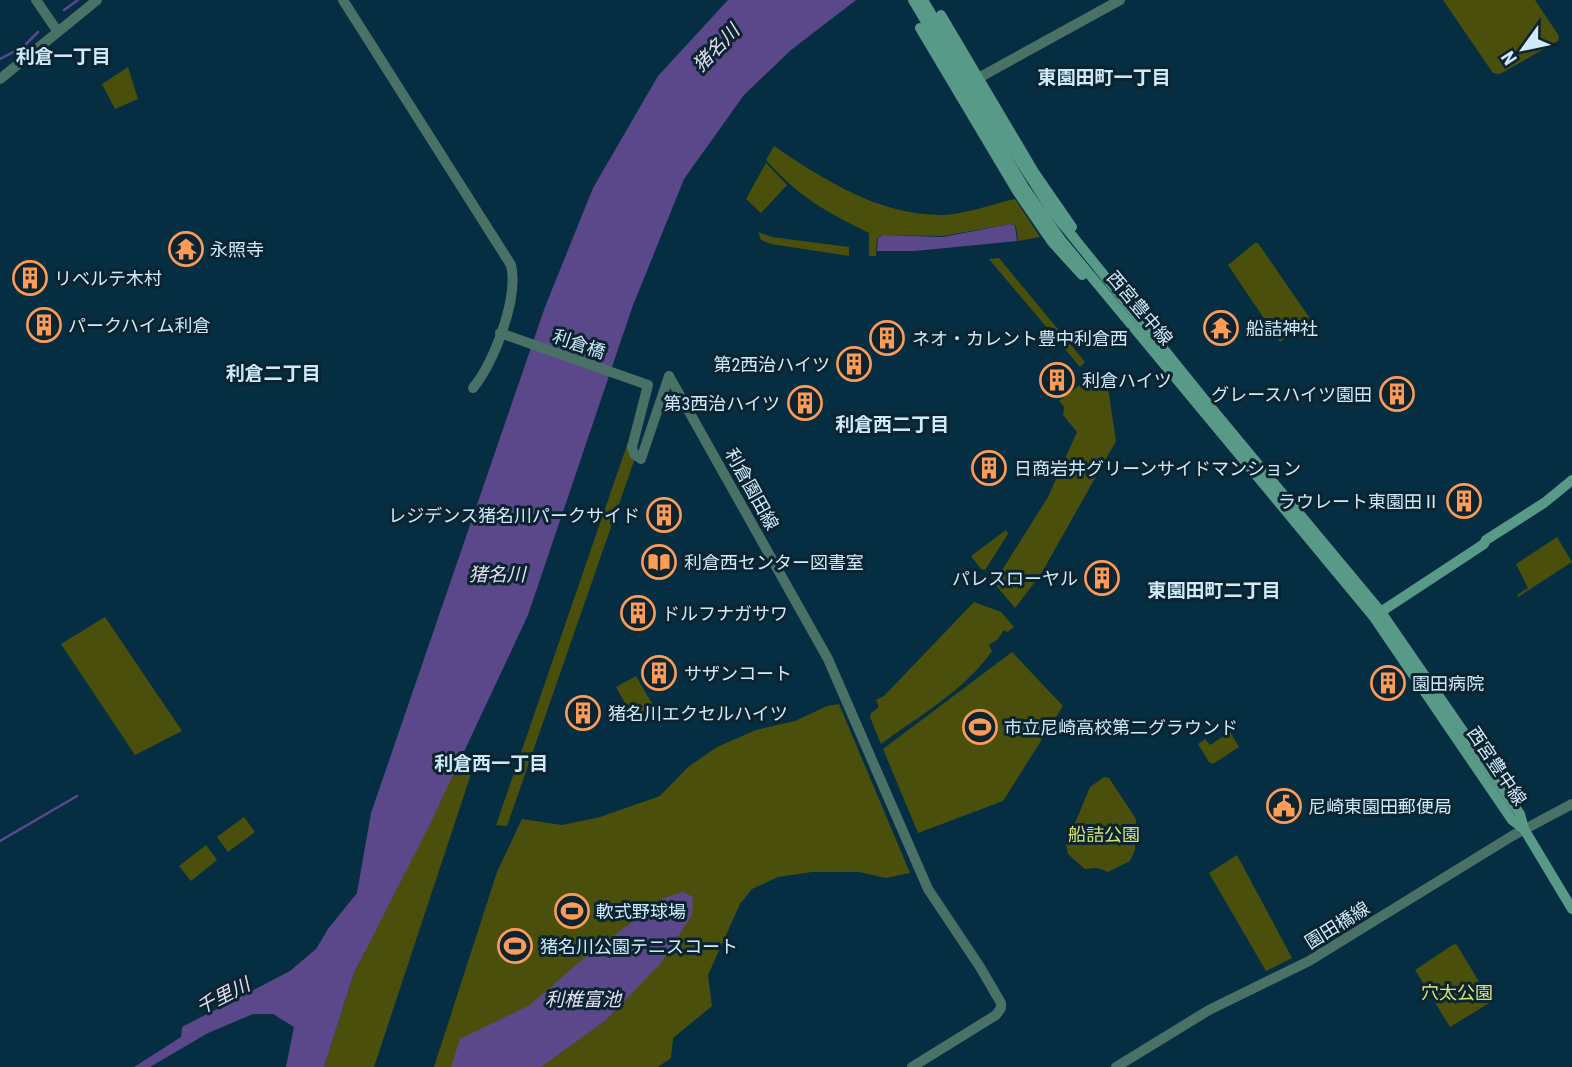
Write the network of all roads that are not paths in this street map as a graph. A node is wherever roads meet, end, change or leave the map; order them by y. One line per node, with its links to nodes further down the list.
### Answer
1 (36, 0): 9 (street)
2 (97, 0): 9 (street)
3 (343, 0): 16 (street)
4 (912, 0): 13 (main road, 西宮豊中線)
5 (923, 0): 13 (main road, 西宮豊中線)
6 (1120, 0): 10 (street)
7 (941, 15): 10 (main road)
8 (920, 28): 12 (main road)
9 (58, 32): 11 (street)
10 (978, 78): 12 (street); 14 (main road)
11 (0, 79)
12 (957, 89): 15 (main road)
13 (1005, 146): 14 (main road, 西宮豊中線); 15 (main road, 西宮豊中線)
14 (1104, 275): 20 (main road, 西宮豊中線)
15 (1112, 303): 20 (main road, 西宮豊中線)
16 (504, 335): 17 (street, 利倉橋); 18 (street)
17 (648, 385): 24 (street, 利倉園田線)
18 (473, 388)
19 (1572, 480): 20 (main road)
20 (1377, 614): 22 (main road, 西宮豊中線)
21 (1572, 804): 22 (street, 園田橋線)
22 (1524, 829): 23 (main road, 西宮豊中線); 25 (street, 園田橋線)
23 (1572, 909)
24 (912, 1067)
25 (1116, 1067)

